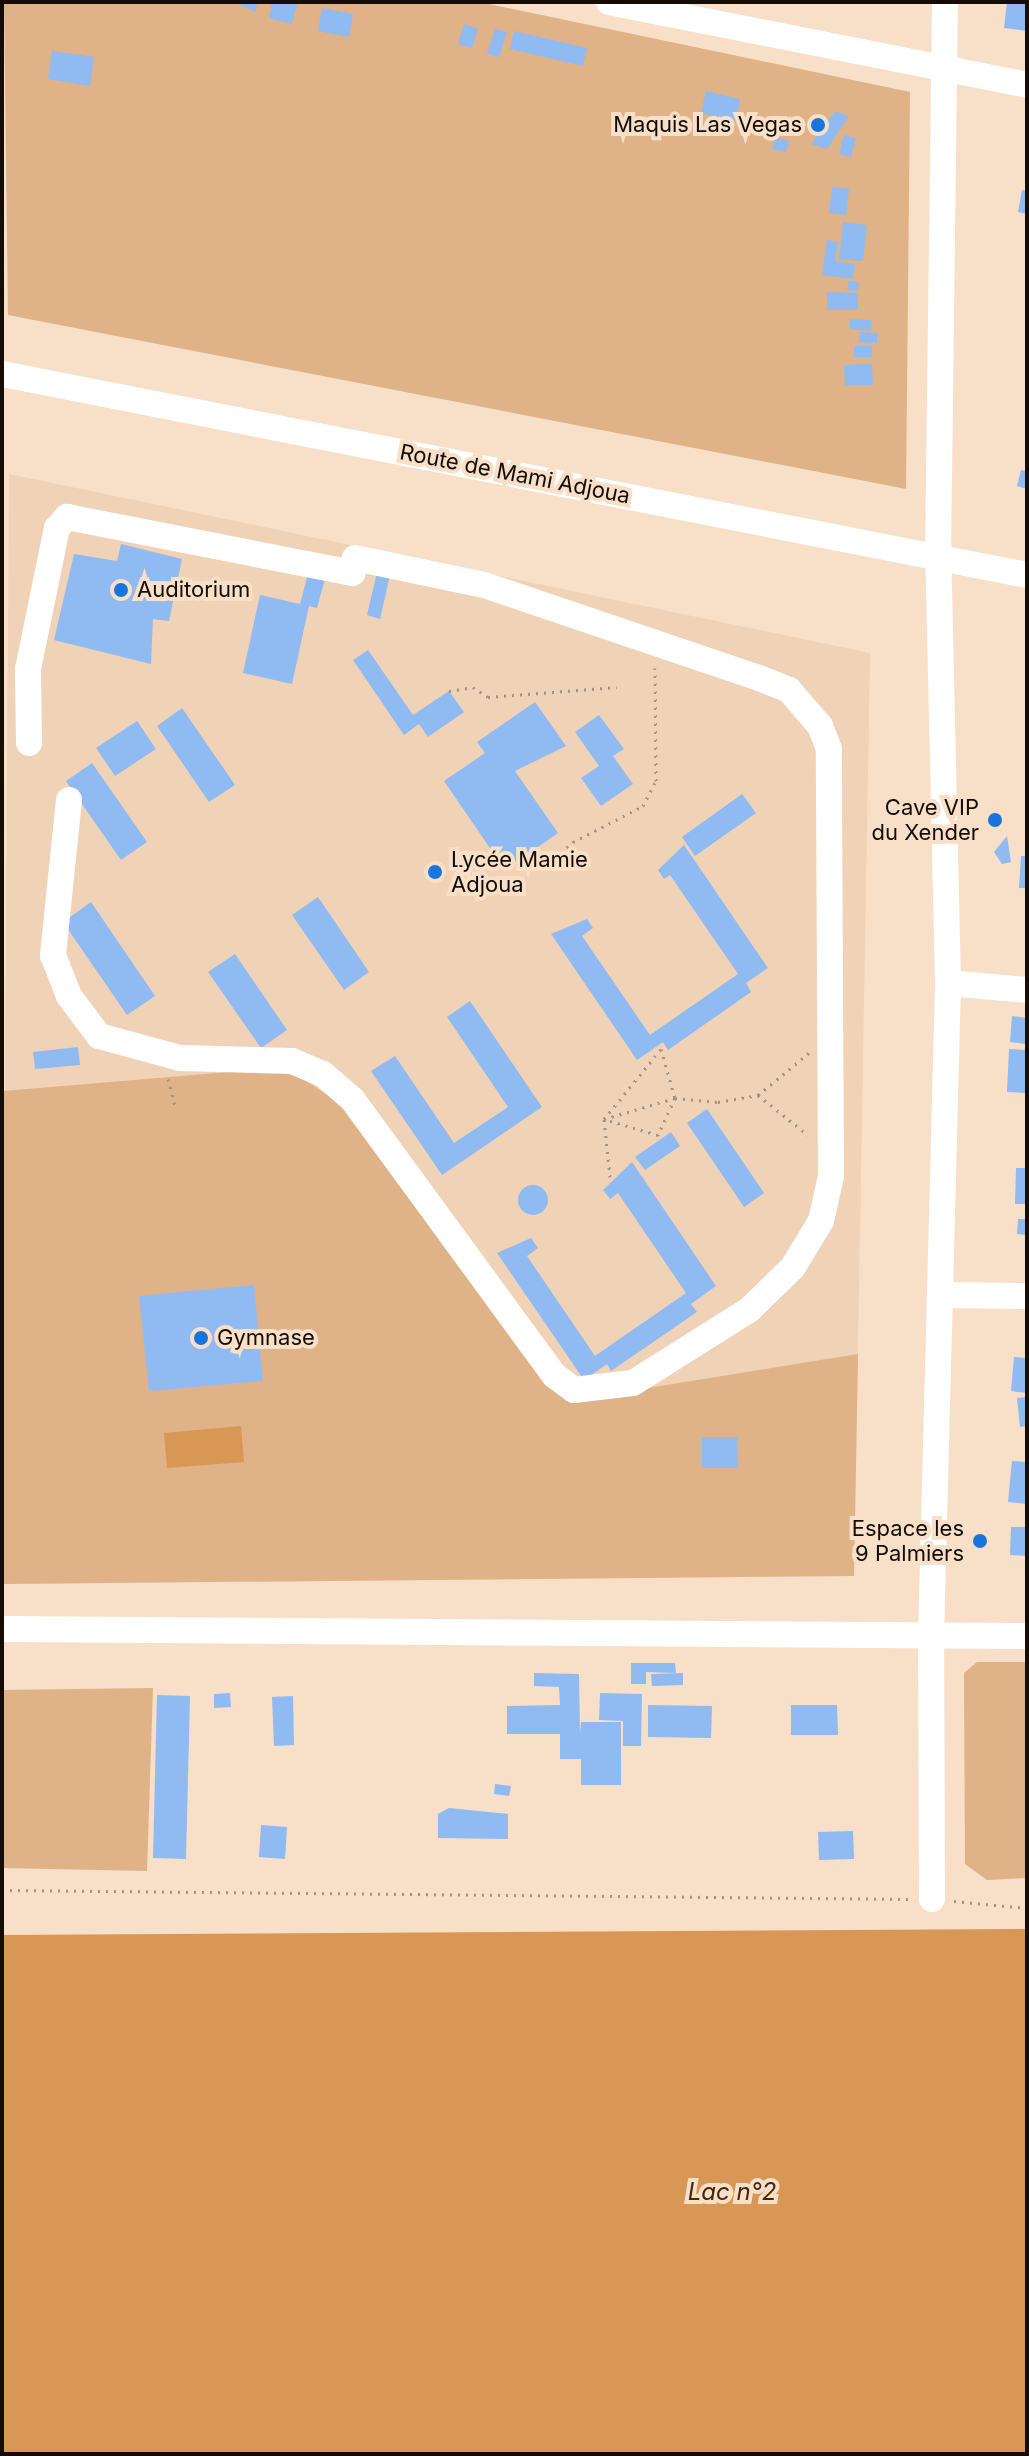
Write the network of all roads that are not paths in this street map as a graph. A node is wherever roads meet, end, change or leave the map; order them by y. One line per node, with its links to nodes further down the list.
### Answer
1 (609, 2): 3 (street)
2 (945, 2): 3 (street)
3 (945, 68): 4 (street); 6 (street)
4 (1027, 85)
5 (2, 374): 6 (street, Route de Mami Adjoua)
6 (938, 557): 7 (street, Route de Mami Adjoua); 10 (street)
7 (1027, 575)
8 (29, 743): 9 (street)
9 (69, 800)
10 (948, 983): 11 (street); 12 (street)
11 (1027, 990)
12 (943, 1295): 13 (street); 16 (street)
13 (1027, 1296)
14 (2, 1629): 16 (street)
15 (1027, 1636): 16 (street)
16 (931, 1638): 17 (street)
17 (932, 1899)

